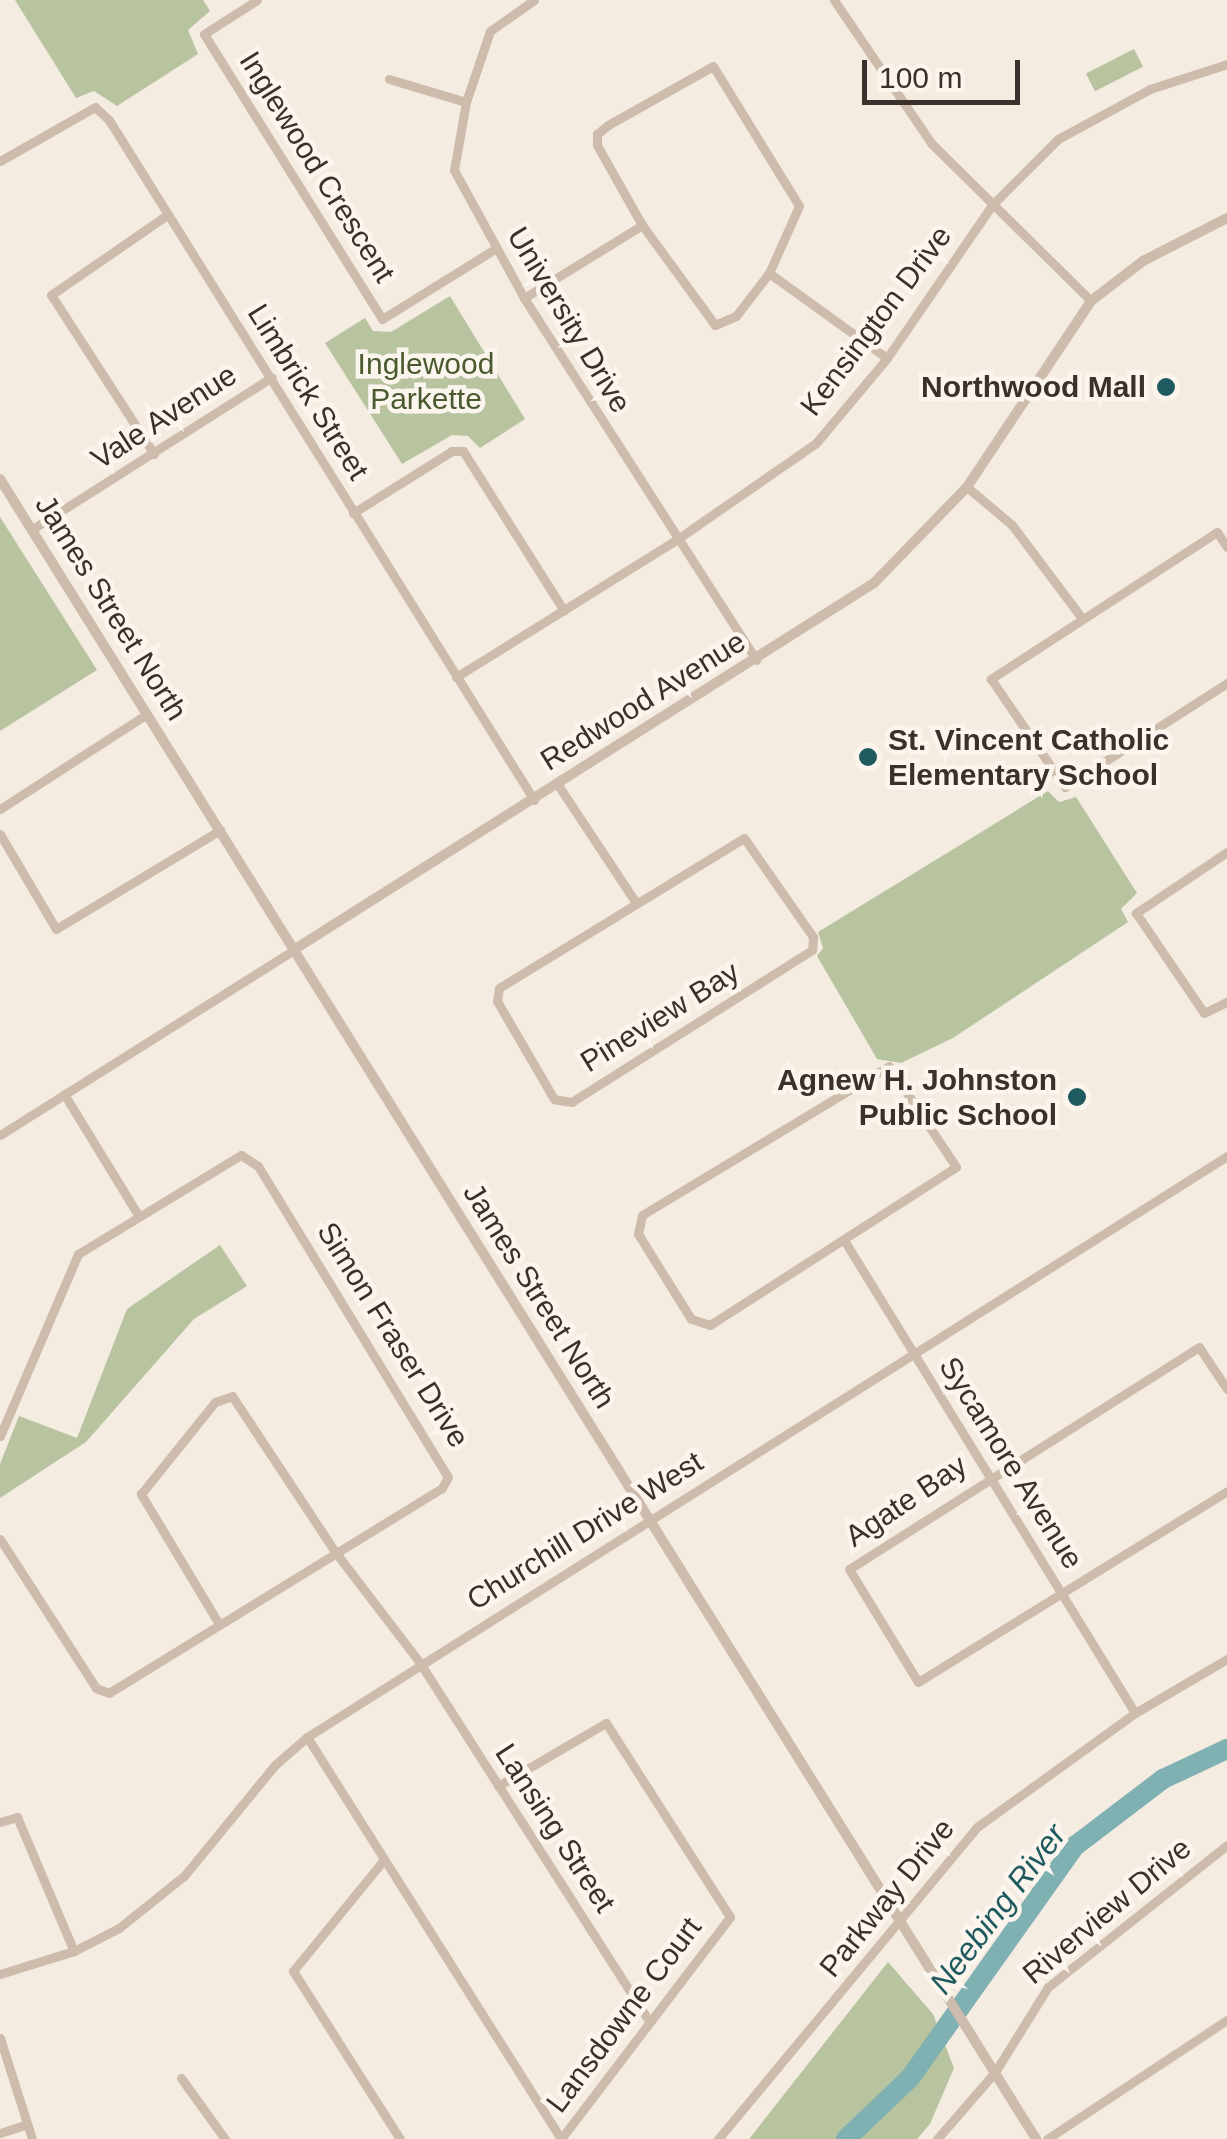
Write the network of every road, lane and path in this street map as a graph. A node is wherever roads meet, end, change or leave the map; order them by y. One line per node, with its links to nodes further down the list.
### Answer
1 (257, 0): 12 (street, Inglewood Crescent)
2 (534, 0): 6 (street, University Drive)
3 (834, 0): 8 (street)
4 (1227, 64): 8 (street, Kensington Drive)
5 (389, 79): 6 (street)
6 (466, 102): 12 (street, University Drive)
7 (0, 162): 9 (street, Limbrick Street)
8 (992, 204): 15 (street); 16 (street, Kensington Drive)
9 (168, 216): 17 (street, Limbrick Street); 18 (street)
10 (1227, 218): 15 (street, Redwood Avenue)
11 (642, 225): 13 (street); 13 (street); 14 (street)
12 (495, 249): 14 (street, University Drive)
13 (770, 273): 16 (street)
14 (524, 298): 23 (street, University Drive)
15 (1092, 301): 20 (street, Redwood Avenue)
16 (887, 358): 23 (street, Kensington Drive)
17 (272, 377): 18 (street, Vale Avenue); 21 (street, Limbrick Street)
18 (154, 454): 22 (street, Vale Avenue)
19 (0, 480): 22 (street, James Street North)
20 (967, 486): 26 (street); 27 (street, Redwood Avenue)
21 (353, 513): 25 (street); 28 (street, Limbrick Street)
22 (31, 530): 30 (street, James Street North)
23 (676, 540): 25 (street, Kensington Drive); 27 (street, University Drive)
24 (1227, 546): 26 (street)
25 (564, 611): 28 (street, Kensington Drive)
26 (1081, 617): 29 (street)
27 (756, 660): 31 (street, Redwood Avenue)
28 (456, 677): 32 (street, Limbrick Street)
29 (1227, 683)
30 (148, 714): 33 (street); 34 (street, James Street North)
31 (558, 784): 32 (street, Redwood Avenue); 37 (street)
32 (534, 800): 38 (street, Redwood Avenue)
33 (0, 809)
34 (220, 830): 35 (street); 38 (street, James Street North)
35 (0, 834)
36 (1227, 852): 39 (street)
37 (636, 904): 37 (street, Pineview Bay)
38 (295, 949): 40 (street, Redwood Avenue); 50 (street, James Street North)
39 (1227, 1002)
40 (64, 1094): 41 (street, Redwood Avenue); 43 (street)
41 (0, 1135)
42 (1227, 1156): 45 (street, Churchill Drive West)
43 (137, 1214): 47 (street, Simon Fraser Drive); 52 (street, Simon Fraser Drive)
44 (844, 1240): 44 (street); 45 (street, Sycamore Avenue)
45 (915, 1354): 48 (street, Sycamore Avenue); 50 (street, Churchill Drive West)
46 (1227, 1390): 48 (street)
47 (0, 1436)
48 (992, 1474): 53 (street, Sycamore Avenue); 53 (street, Agate Bay)
49 (1227, 1490): 53 (street)
50 (649, 1521): 56 (street, Churchill Drive West); 63 (street, James Street North)
51 (0, 1539): 54 (street, Simon Fraser Drive)
52 (336, 1553): 54 (street, Simon Fraser Drive); 54 (street, Lansing Street); 56 (street, Lansing Street)
53 (1061, 1592): 57 (street, Sycamore Avenue)
54 (218, 1624)
55 (1227, 1659): 57 (street, Parkway Drive)
56 (420, 1664): 58 (street, Churchill Drive West); 59 (street, Lansing Street)
57 (1135, 1713): 63 (street, Parkway Drive)
58 (307, 1737): 62 (street); 64 (street, Churchill Drive West)
59 (498, 1786): 66 (street, Lansing Street); 66 (street, Lansdowne Court)
60 (0, 1822): 64 (street)
61 (1227, 1845): 69 (street, Riverview Drive)
62 (382, 1862): 75 (street); 76 (street)
63 (901, 1921): 69 (street, James Street North); 77 (street, Parkway Drive)
64 (74, 1951): 65 (street, Churchill Drive West)
65 (0, 1974)
66 (648, 2020): 76 (street, Lansdowne Court)
67 (1227, 2020): 80 (street)
68 (0, 2038): 71 (street)
69 (995, 2072): 78 (street, Riverview Drive); 79 (street, James Street North)
70 (181, 2078): 74 (street)
71 (25, 2125): 72 (street); 73 (street)
72 (0, 2133)
73 (32, 2139)
74 (225, 2139)
75 (400, 2139)
76 (561, 2139)
77 (718, 2139)
78 (937, 2139)
79 (1036, 2139)
80 (1047, 2139)

